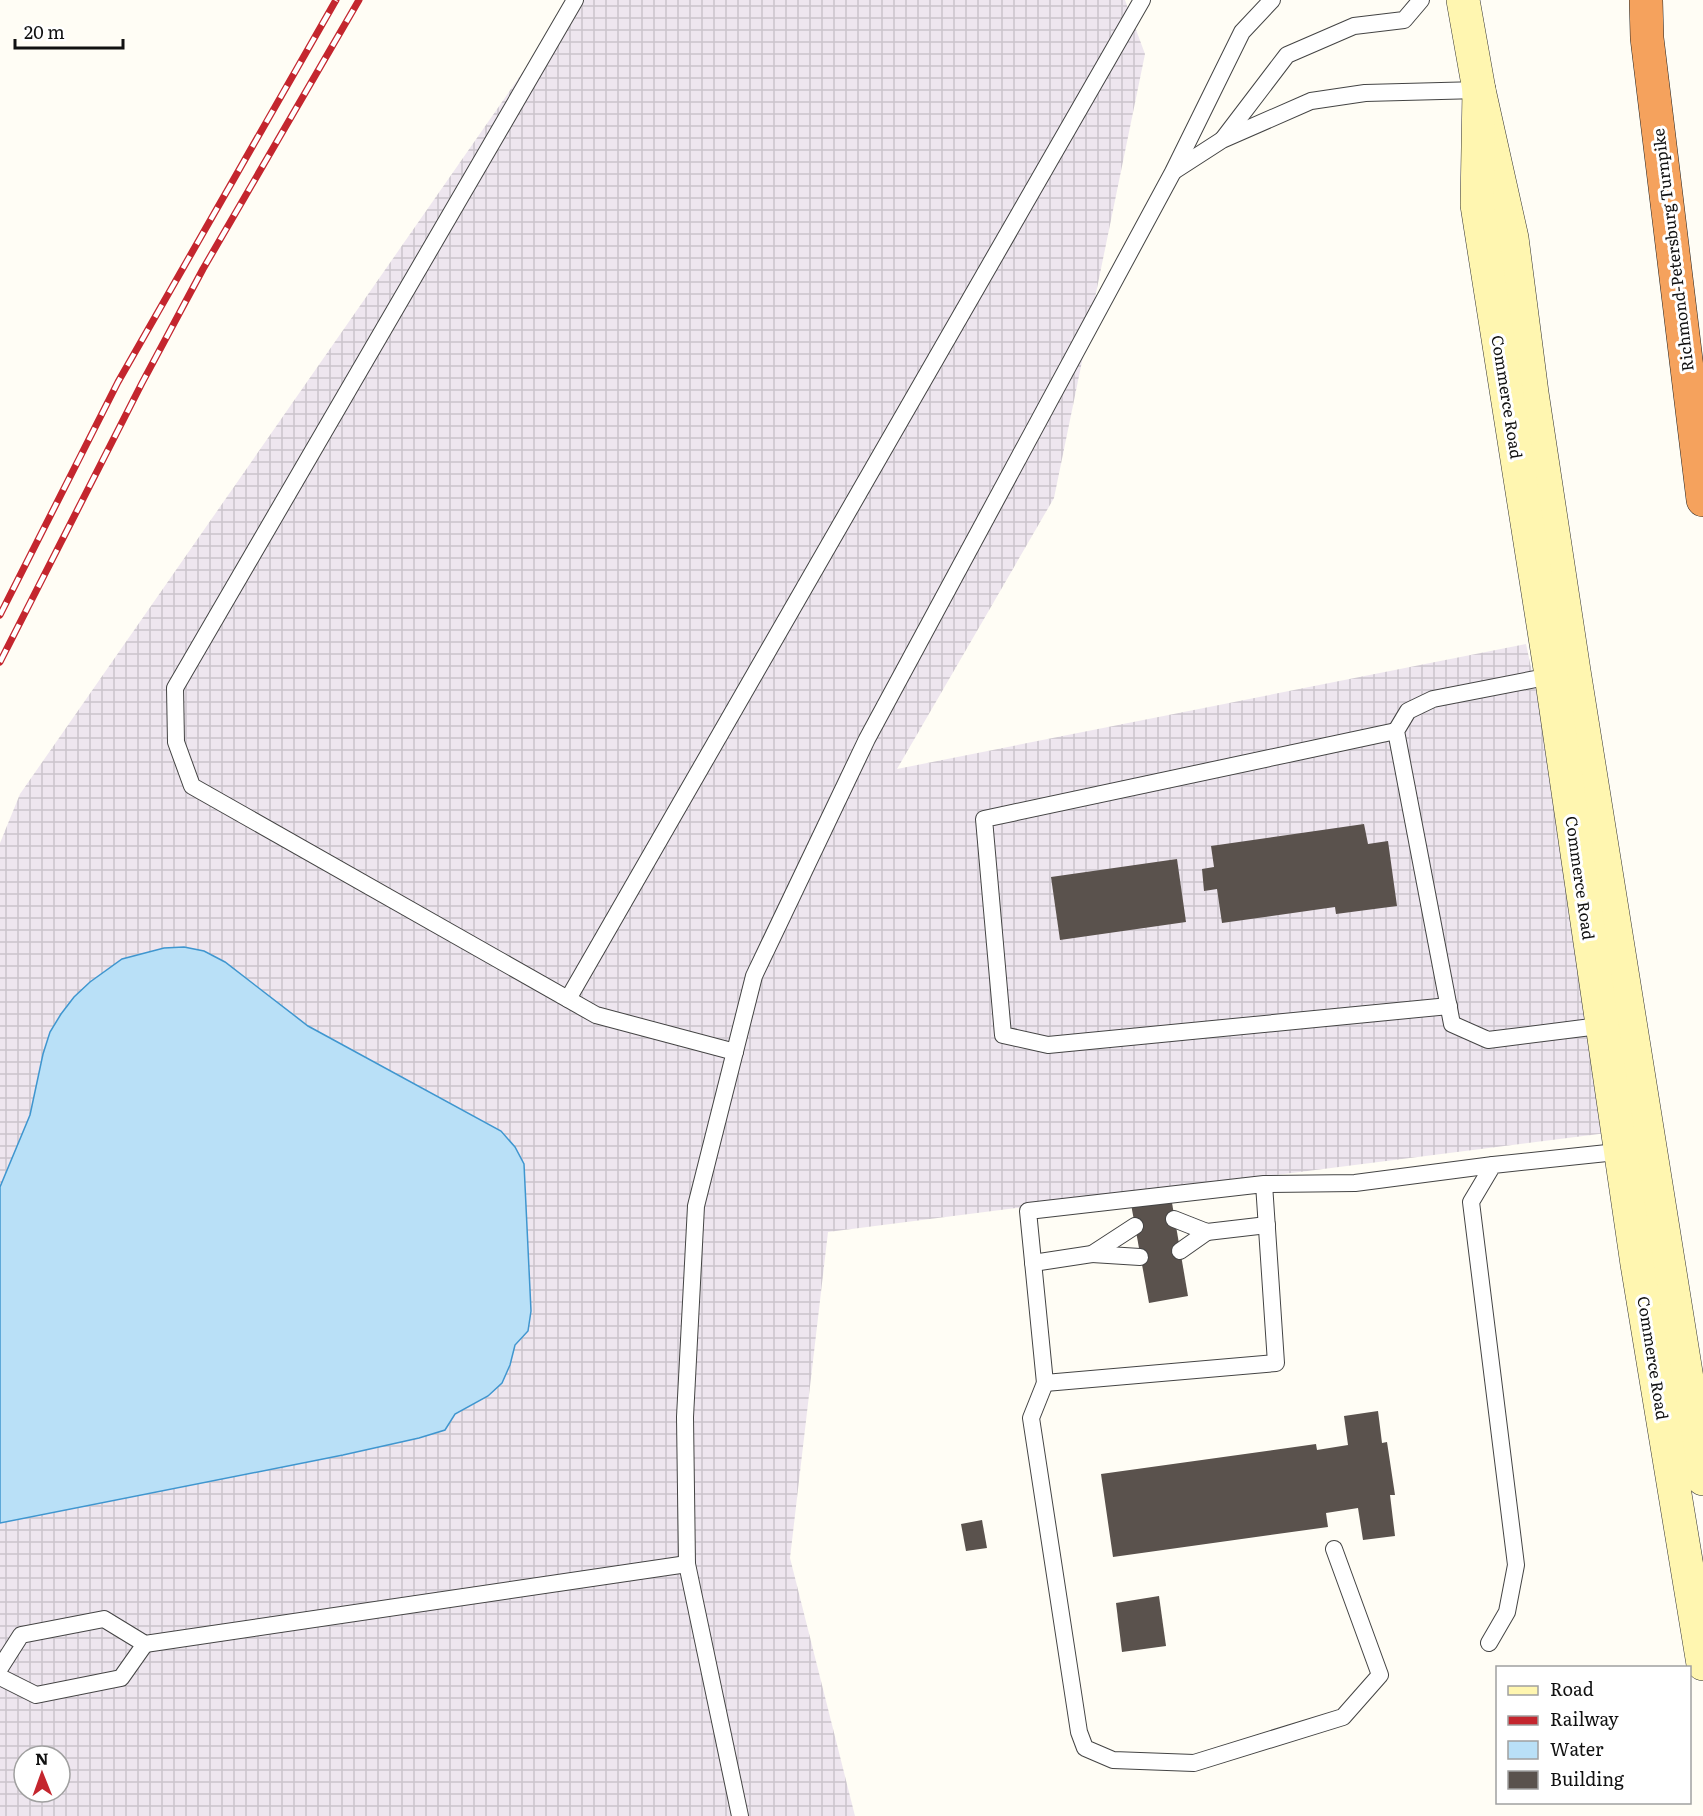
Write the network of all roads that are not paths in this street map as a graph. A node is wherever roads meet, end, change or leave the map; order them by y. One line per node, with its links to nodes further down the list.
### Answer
1 (574, 0): 13 (lane)
2 (1142, 0): 13 (lane)
3 (1272, 0): 9 (lane)
4 (1421, 0): 8 (lane)
5 (1463, 0): 7 (main road, Commerce Road)
6 (1646, 0): 10 (highway, Richmond-Petersburg Turnpike)
7 (1479, 90): 8 (lane); 11 (main road, Commerce Road)
8 (1222, 140): 9 (lane)
9 (1173, 172): 16 (lane)
10 (1703, 500)
11 (1563, 673): 12 (lane); 15 (main road, Commerce Road)
12 (1396, 731): 14 (lane); 14 (lane)
13 (568, 999): 16 (lane)
14 (1449, 1006): 15 (lane)
15 (1616, 1024): 17 (main road, Commerce Road)
16 (735, 1052): 31 (lane)
17 (1636, 1151): 18 (lane); 29 (main road, Commerce Road); 34 (main road, Commerce Road)
18 (1493, 1165): 19 (lane); 32 (lane)
19 (1264, 1184): 21 (lane); 27 (lane)
20 (1174, 1219): 23 (lane)
21 (1267, 1225): 23 (lane); 28 (lane)
22 (1135, 1226): 25 (lane)
23 (1207, 1232): 24 (lane)
24 (1180, 1251)
25 (1092, 1254): 26 (lane); 27 (lane)
26 (1140, 1257)
27 (1033, 1263): 28 (lane)
28 (1045, 1383): 30 (lane)
29 (1703, 1479)
30 (1334, 1549)
31 (687, 1564): 33 (lane); 37 (lane)
32 (1489, 1642)
33 (145, 1644): 35 (lane); 36 (lane)
34 (1703, 1664)
35 (0, 1668)
36 (0, 1677)
37 (740, 1816)

